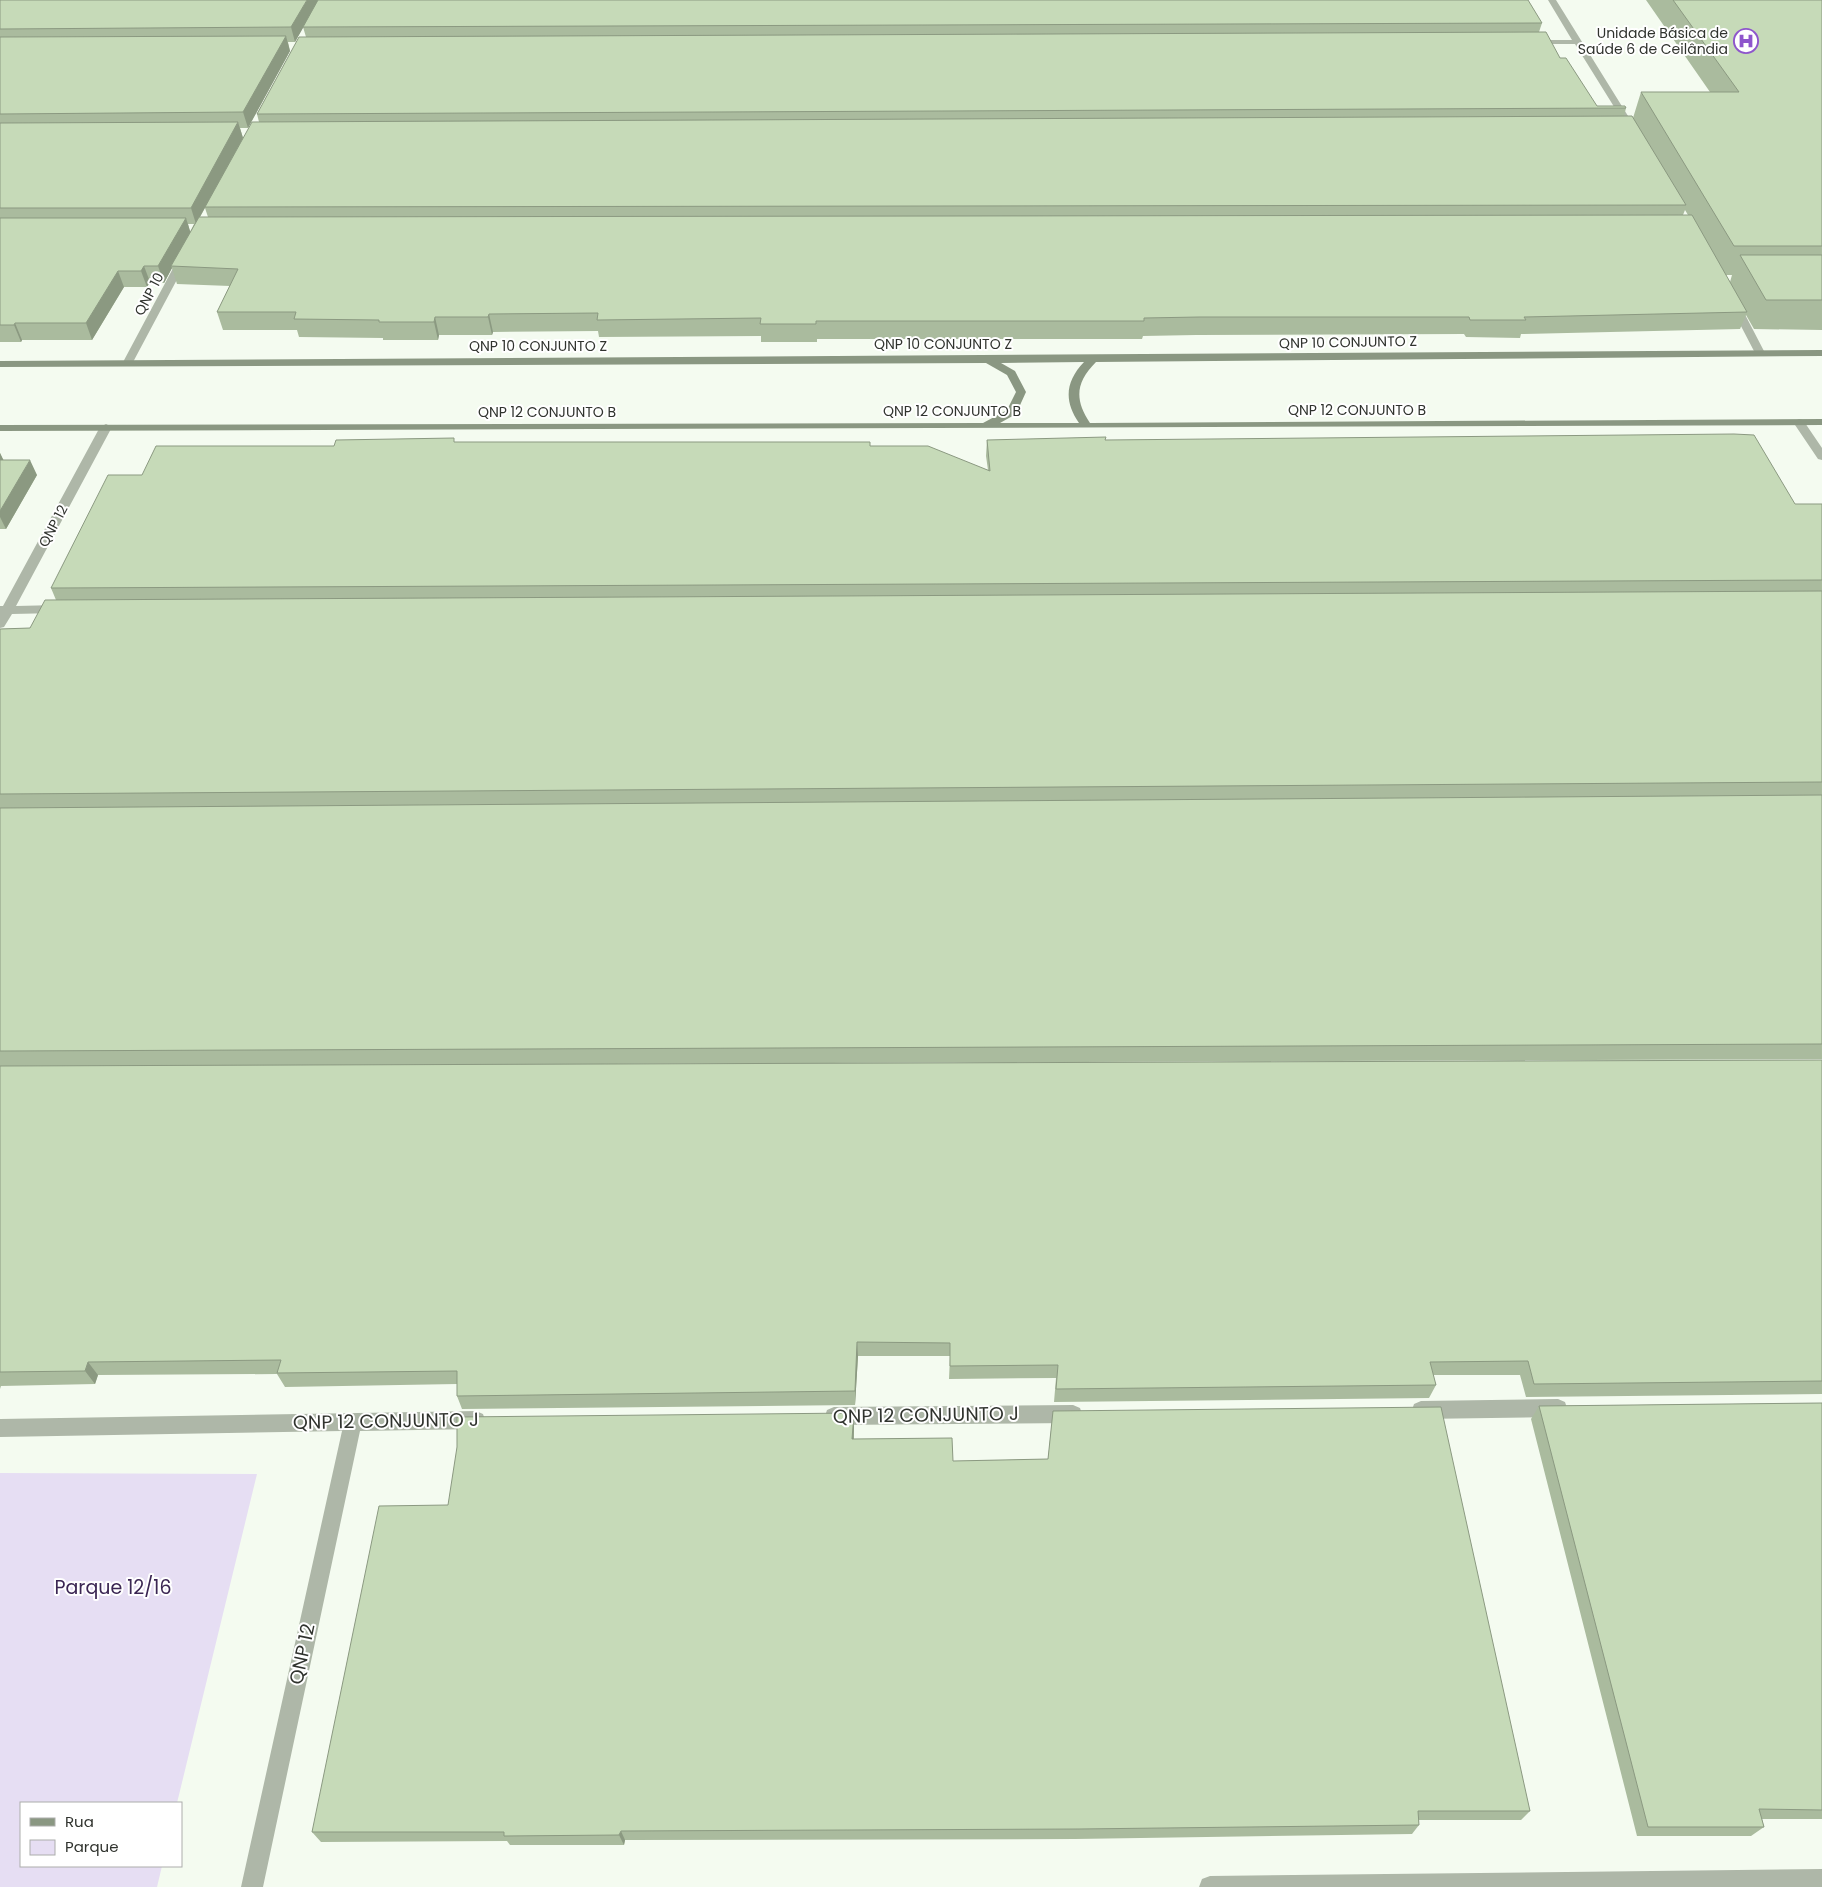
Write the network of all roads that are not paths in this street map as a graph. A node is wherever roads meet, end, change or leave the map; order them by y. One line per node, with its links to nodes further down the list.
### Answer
1 (1552, 0): 3 (street)
2 (1518, 42): 3 (street)
3 (1578, 42): 4 (street)
4 (1622, 127)
5 (191, 245): 12 (street, QNP 10)
6 (1730, 297): 7 (street)
7 (1760, 353): 8 (street, QNP 10 CONJUNTO Z); 10 (street, QNP 10 CONJUNTO Z)
8 (1822, 353)
9 (986, 359): 10 (street, QNP 10 CONJUNTO Z); 12 (street, QNP 10 CONJUNTO Z); 15 (street)
10 (1093, 359): 16 (street)
11 (0, 364): 12 (street, QNP 10 CONJUNTO Z)
12 (127, 364)
13 (1799, 422): 14 (street, QNP 12 CONJUNTO B); 16 (street, QNP 12 CONJUNTO B); 19 (street)
14 (1822, 422)
15 (986, 426): 16 (street, QNP 12 CONJUNTO B); 17 (street, QNP 12 CONJUNTO B)
16 (1087, 426)
17 (106, 427): 18 (street, QNP 12 CONJUNTO B); 20 (street, QNP 12)
18 (0, 428)
19 (1822, 457)
20 (4, 610): 21 (street); 22 (street, QNP 12)
21 (68, 610)
22 (0, 624)
23 (1572, 1408): 24 (street)
24 (1402, 1410)
25 (1092, 1413): 26 (street, QNP 12 CONJUNTO J)
26 (813, 1416)
27 (493, 1420): 28 (street, QNP 12 CONJUNTO J)
28 (353, 1421): 29 (street, QNP 12 CONJUNTO J); 31 (street, QNP 12)
29 (0, 1428)
30 (1822, 1880): 32 (street)
31 (252, 1887)
32 (1210, 1887)

